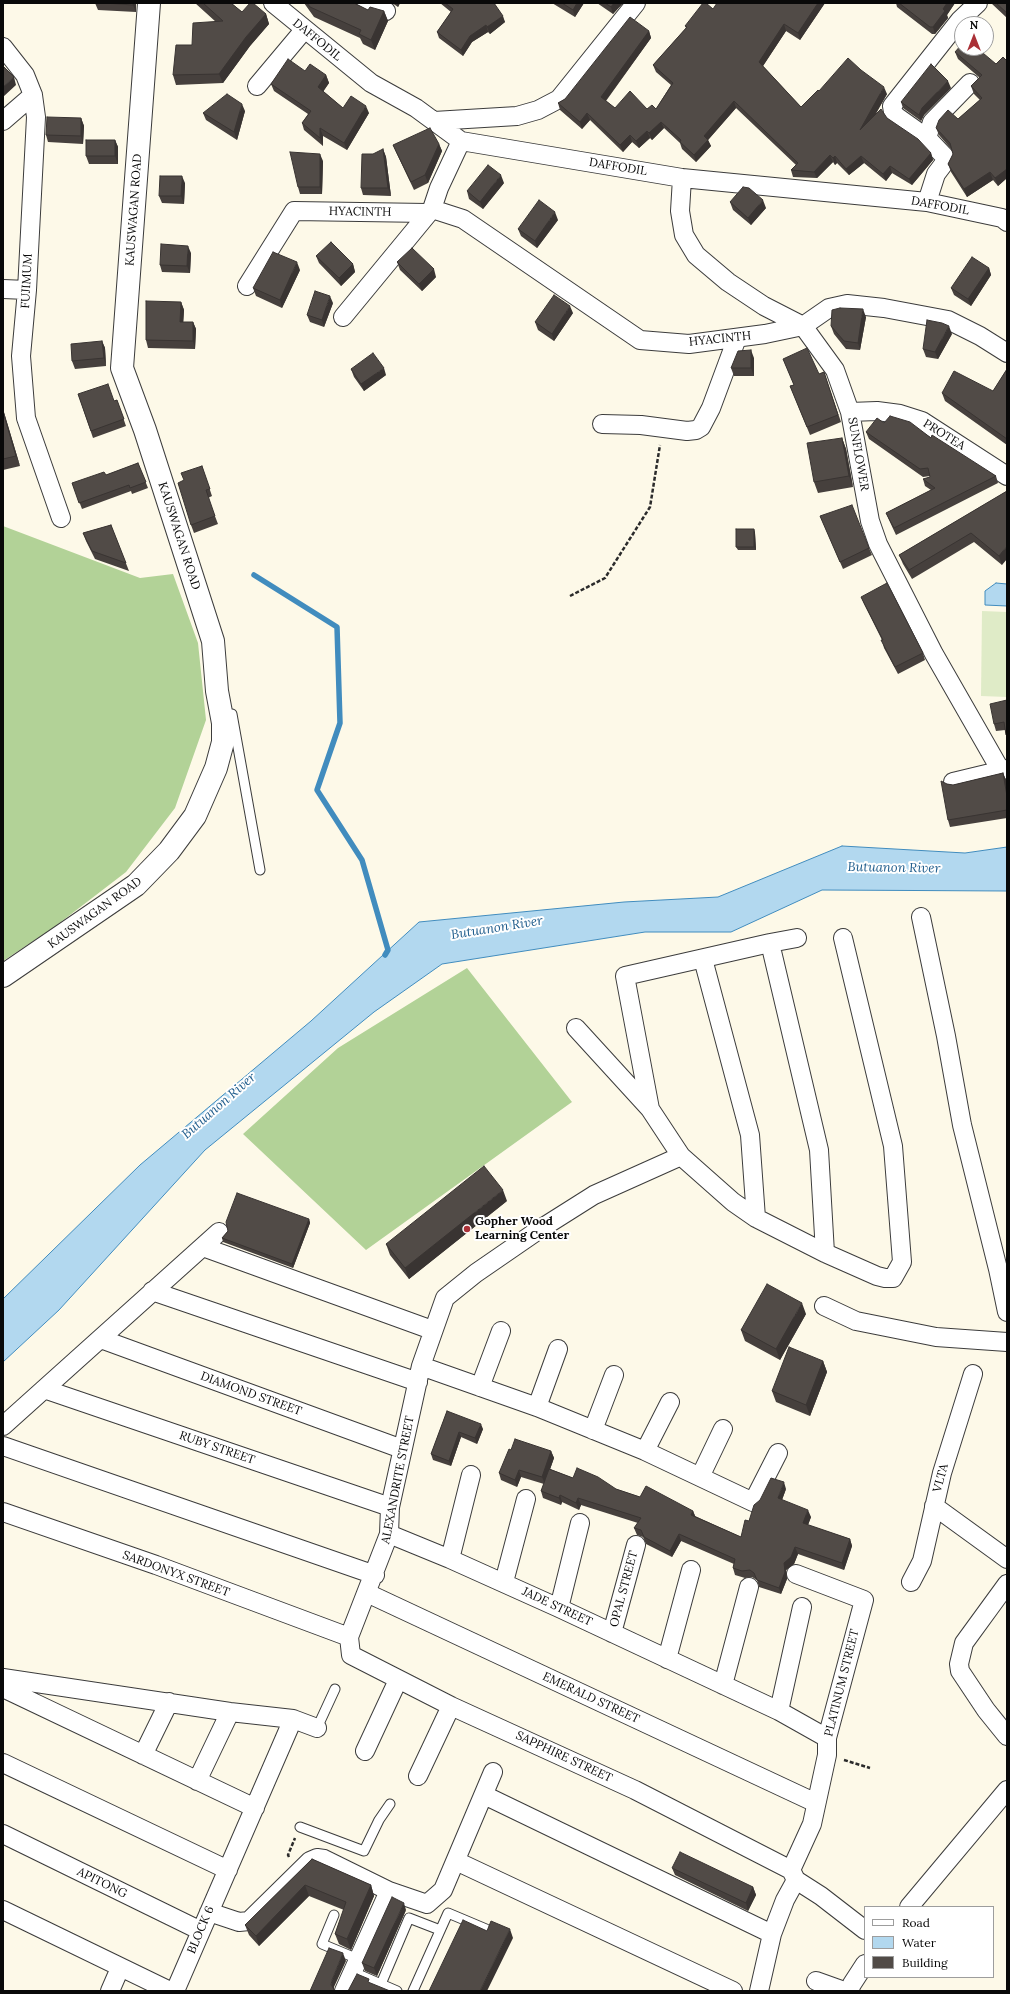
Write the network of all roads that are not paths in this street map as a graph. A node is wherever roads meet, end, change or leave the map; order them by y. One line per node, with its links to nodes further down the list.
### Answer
1 (149, 3): 31 (street, KAUSWAGAN ROAD)
2 (273, 3): 7 (street, DAFFODIL)
3 (366, 3): 6 (street)
4 (636, 3): 13 (street)
5 (978, 3): 14 (street)
6 (386, 11)
7 (304, 30): 10 (street); 13 (street, DAFFODIL)
8 (3, 47): 11 (street, FUJIMUM)
9 (970, 83): 14 (street)
10 (257, 86)
11 (34, 95): 12 (street); 22 (street, FUJIMUM)
12 (3, 121)
13 (434, 121): 15 (street, DAFFODIL)
14 (927, 138): 17 (street)
15 (461, 141): 16 (street, DAFFODIL); 18 (street)
16 (682, 178): 17 (street, DAFFODIL); 24 (street, SUNFLOWER)
17 (927, 202): 19 (street, DAFFODIL)
18 (429, 211): 20 (street, HYACINTH); 23 (street); 25 (street, HYACINTH)
19 (1006, 217)
20 (247, 286)
21 (3, 289): 22 (street)
22 (27, 290): 30 (street, FUJIMUM)
23 (343, 317)
24 (803, 326): 25 (street, HYACINTH); 26 (street, HYACINTH); 27 (street, SUNFLOWER)
25 (737, 338): 28 (street)
26 (1007, 353)
27 (850, 412): 29 (street, PROTEA); 32 (street, SUNFLOWER)
28 (602, 424)
29 (1007, 476)
30 (61, 518)
31 (217, 691): 34 (lane); 40 (street, KAUSWAGAN ROAD)
32 (1004, 770): 33 (street, SUNFLOWER)
33 (953, 782)
34 (260, 870)
35 (921, 917): 50 (street)
36 (797, 938): 38 (street)
37 (843, 938): 47 (street)
38 (770, 943): 39 (street); 47 (street)
39 (703, 959): 42 (street); 44 (street)
40 (3, 976)
41 (576, 1028): 42 (street)
42 (650, 1109): 43 (street)
43 (681, 1156): 44 (street); 51 (street, ALEXANDRITE STREET)
44 (756, 1218): 47 (street)
45 (219, 1232): 46 (street)
46 (203, 1247): 48 (street); 51 (street)
47 (825, 1253)
48 (152, 1291): 53 (street); 56 (street)
49 (824, 1306): 54 (street)
50 (1007, 1312)
51 (432, 1330): 56 (street, ALEXANDRITE STREET)
52 (501, 1331): 59 (street)
53 (101, 1339): 60 (street); 67 (street, DIAMOND STREET)
54 (1007, 1342)
55 (558, 1349): 62 (street)
56 (420, 1374): 59 (street); 67 (street, ALEXANDRITE STREET)
57 (974, 1374): 73 (street, VLTA)
58 (614, 1375): 65 (street)
59 (480, 1387): 62 (street)
60 (44, 1389): 63 (street); 74 (street, RUBY STREET)
61 (670, 1402): 68 (street)
62 (537, 1407): 65 (street)
63 (3, 1426)
64 (723, 1429): 71 (street)
65 (593, 1430): 68 (street)
66 (3, 1446): 83 (street)
67 (402, 1449): 74 (street, ALEXANDRITE STREET)
68 (645, 1451): 71 (street)
69 (778, 1453): 71 (street)
70 (471, 1476): 79 (street)
71 (700, 1477)
72 (526, 1499): 84 (street)
73 (934, 1506): 80 (street); 85 (street, VLTA)
74 (390, 1507): 77 (street, ALEXANDRITE STREET)
75 (3, 1512): 92 (street, SARDONYX STREET)
76 (580, 1523): 90 (street)
77 (389, 1534): 79 (street, JADE STREET); 83 (street, ALEXANDRITE STREET)
78 (636, 1545): 91 (street, OPAL STREET)
79 (450, 1559): 84 (street, JADE STREET)
80 (1007, 1559)
81 (691, 1570): 93 (street)
82 (796, 1574): 106 (street, PLATINUM STREET)
83 (375, 1575): 88 (street, ALEXANDRITE STREET)
84 (504, 1582): 90 (street, JADE STREET)
85 (911, 1582)
86 (1007, 1584): 105 (street)
87 (749, 1586): 96 (street)
88 (367, 1593): 92 (street, ALEXANDRITE STREET); 115 (street, EMERALD STREET)
89 (802, 1607): 101 (street)
90 (559, 1608): 91 (street, JADE STREET)
91 (612, 1633): 93 (street, JADE STREET)
92 (349, 1637): 95 (street, SAPPHIRE STREET)
93 (668, 1659): 96 (street, JADE STREET)
94 (3, 1678): 99 (street)
95 (398, 1680): 100 (street, SAPPHIRE STREET); 107 (street)
96 (723, 1685): 101 (street, JADE STREET)
97 (3, 1688): 108 (street)
98 (335, 1689): 104 (lane)
99 (169, 1702): 102 (street); 108 (street)
100 (451, 1706): 111 (street); 122 (street, SAPPHIRE STREET)
101 (779, 1711): 106 (street, JADE STREET)
102 (230, 1712): 103 (street); 112 (street)
103 (293, 1719): 104 (street); 117 (street, BLOCK 6)
104 (317, 1728)
105 (1007, 1736)
106 (827, 1746): 115 (street, PLATINUM STREET)
107 (365, 1750)
108 (143, 1755): 112 (street)
109 (3, 1763): 121 (street)
110 (493, 1772): 114 (street)
111 (418, 1776)
112 (197, 1781): 117 (street)
113 (1007, 1790): 124 (street)
114 (484, 1795): 120 (street); 132 (street)
115 (816, 1803): 122 (street, PLATINUM STREET)
116 (390, 1804): 118 (lane)
117 (255, 1808): 121 (street, BLOCK 6)
118 (300, 1827)
119 (3, 1834): 131 (street, APITONG)
120 (456, 1861): 123 (street); 144 (street)
121 (228, 1870): 126 (street, BLOCK 6)
122 (794, 1875): 129 (street, SAPPHIRE STREET); 132 (street, PLATINUM STREET)
123 (389, 1891): 126 (street); 133 (street)
124 (910, 1906)
125 (3, 1910): 135 (street)
126 (209, 1912): 131 (street, BLOCK 6)
127 (334, 1915): 133 (lane)
128 (486, 1929): 130 (lane)
129 (864, 1929)
130 (440, 1930): 137 (lane); 143 (lane)
131 (201, 1931): 140 (street, BLOCK 6)
132 (772, 1934): 145 (street, PLATINUM STREET)
133 (355, 1965): 137 (lane); 141 (street)
134 (864, 1966): 147 (street)
135 (120, 1968): 138 (street); 139 (street)
136 (816, 1981): 146 (street)
137 (380, 1984): 142 (lane)
138 (110, 1991)
139 (170, 1991)
140 (175, 1991)
141 (344, 1991)
142 (397, 1991)
143 (413, 1991)
144 (733, 1991)
145 (759, 1991)
146 (844, 1991)
147 (849, 1991)

